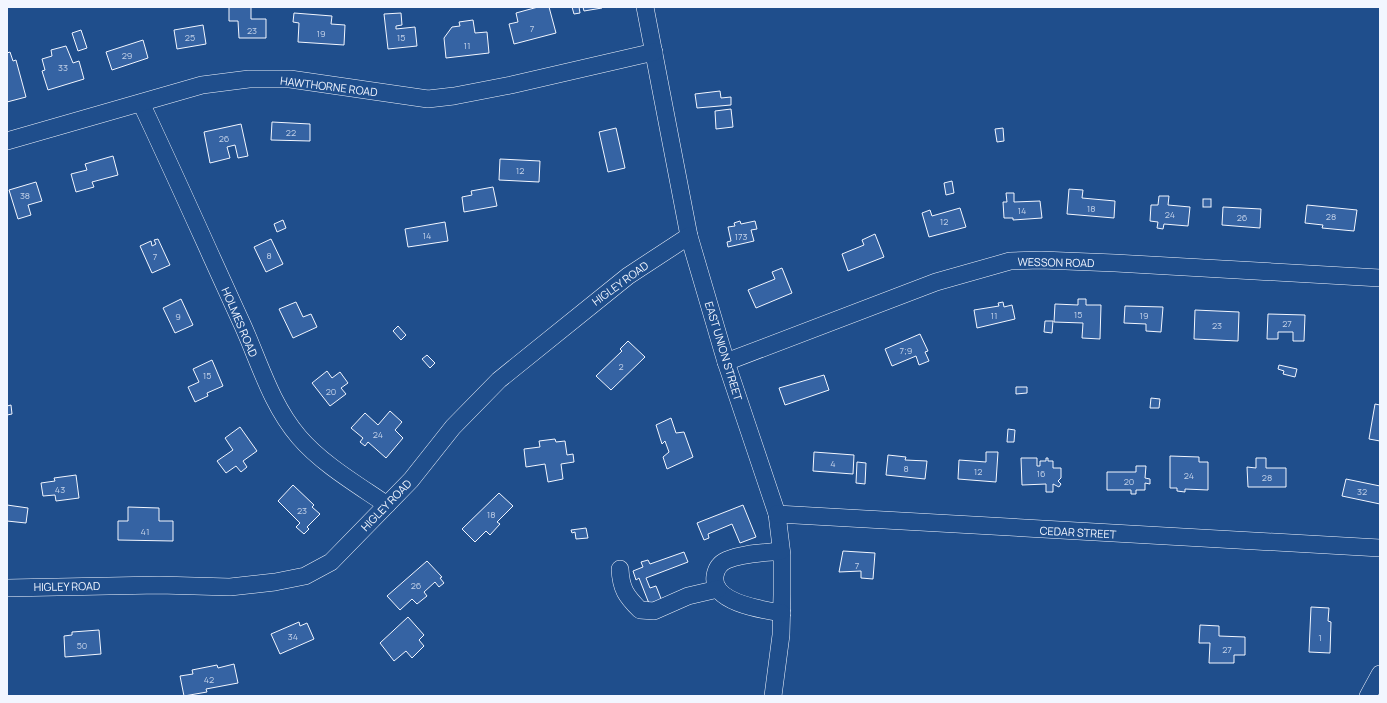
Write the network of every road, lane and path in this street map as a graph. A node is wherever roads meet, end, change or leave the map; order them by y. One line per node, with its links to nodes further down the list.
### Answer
1 (645, 7): 2 (street, EAST UNION STREET)
2 (654, 52): 3 (street, HAWTHORNE ROAD); 5 (street, EAST UNION STREET)
3 (141, 103): 4 (street, HAWTHORNE ROAD); 8 (street, HOLMES ROAD)
4 (7, 141)
5 (689, 236): 7 (street, EAST UNION STREET); 8 (street, HIGLEY ROAD)
6 (1380, 278): 7 (street, WESSON ROAD)
7 (726, 362): 9 (street, EAST UNION STREET)
8 (387, 505): 13 (street, HIGLEY ROAD)
9 (777, 514): 10 (street, CEDAR STREET); 11 (street, EAST UNION STREET)
10 (1380, 548)
11 (781, 551): 14 (street); 15 (street, EAST UNION STREET)
12 (620, 569): 14 (street)
13 (7, 588)
14 (718, 589): 15 (street)
15 (782, 613): 17 (street, EAST UNION STREET)
16 (1380, 674): 18 (street)
17 (773, 696)
18 (1368, 696)

